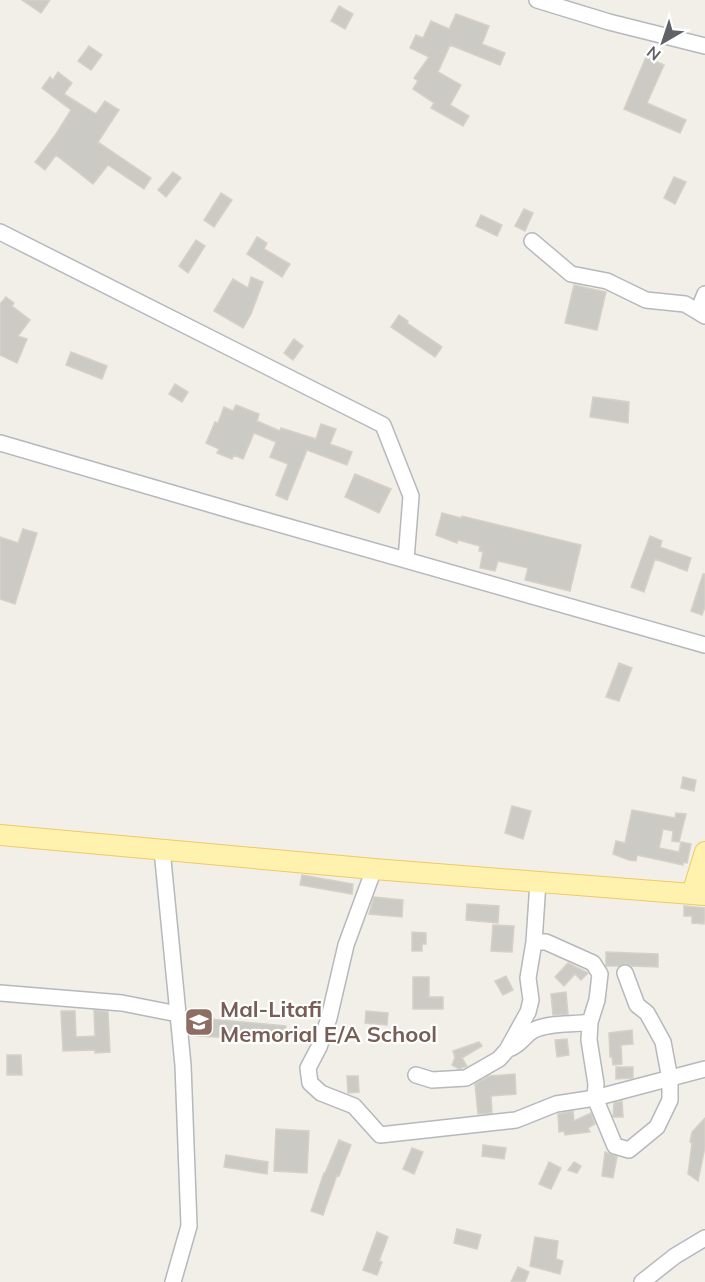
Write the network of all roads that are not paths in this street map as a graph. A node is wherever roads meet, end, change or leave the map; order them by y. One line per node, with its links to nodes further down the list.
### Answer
1 (537, 0): 2 (street)
2 (705, 46)
3 (0, 232): 8 (street)
4 (532, 241): 6 (street)
5 (705, 294): 6 (street)
6 (701, 313)
7 (0, 443): 8 (street)
8 (406, 560): 9 (street)
9 (705, 645)
10 (0, 835): 11 (main road)
11 (162, 850): 13 (main road); 19 (street)
12 (705, 852): 15 (main road)
13 (374, 869): 14 (main road); 25 (street)
14 (538, 882): 15 (main road); 16 (street)
15 (699, 894)
16 (534, 942): 20 (street); 21 (street)
17 (626, 973): 24 (street)
18 (0, 993): 19 (street)
19 (178, 1014): 27 (street)
20 (590, 1022): 21 (street); 25 (street)
21 (507, 1050): 23 (street)
22 (705, 1069): 24 (street)
23 (416, 1075)
24 (670, 1079): 25 (street); 25 (street)
25 (595, 1098)
26 (705, 1238): 28 (street)
27 (172, 1282)
28 (642, 1282)

